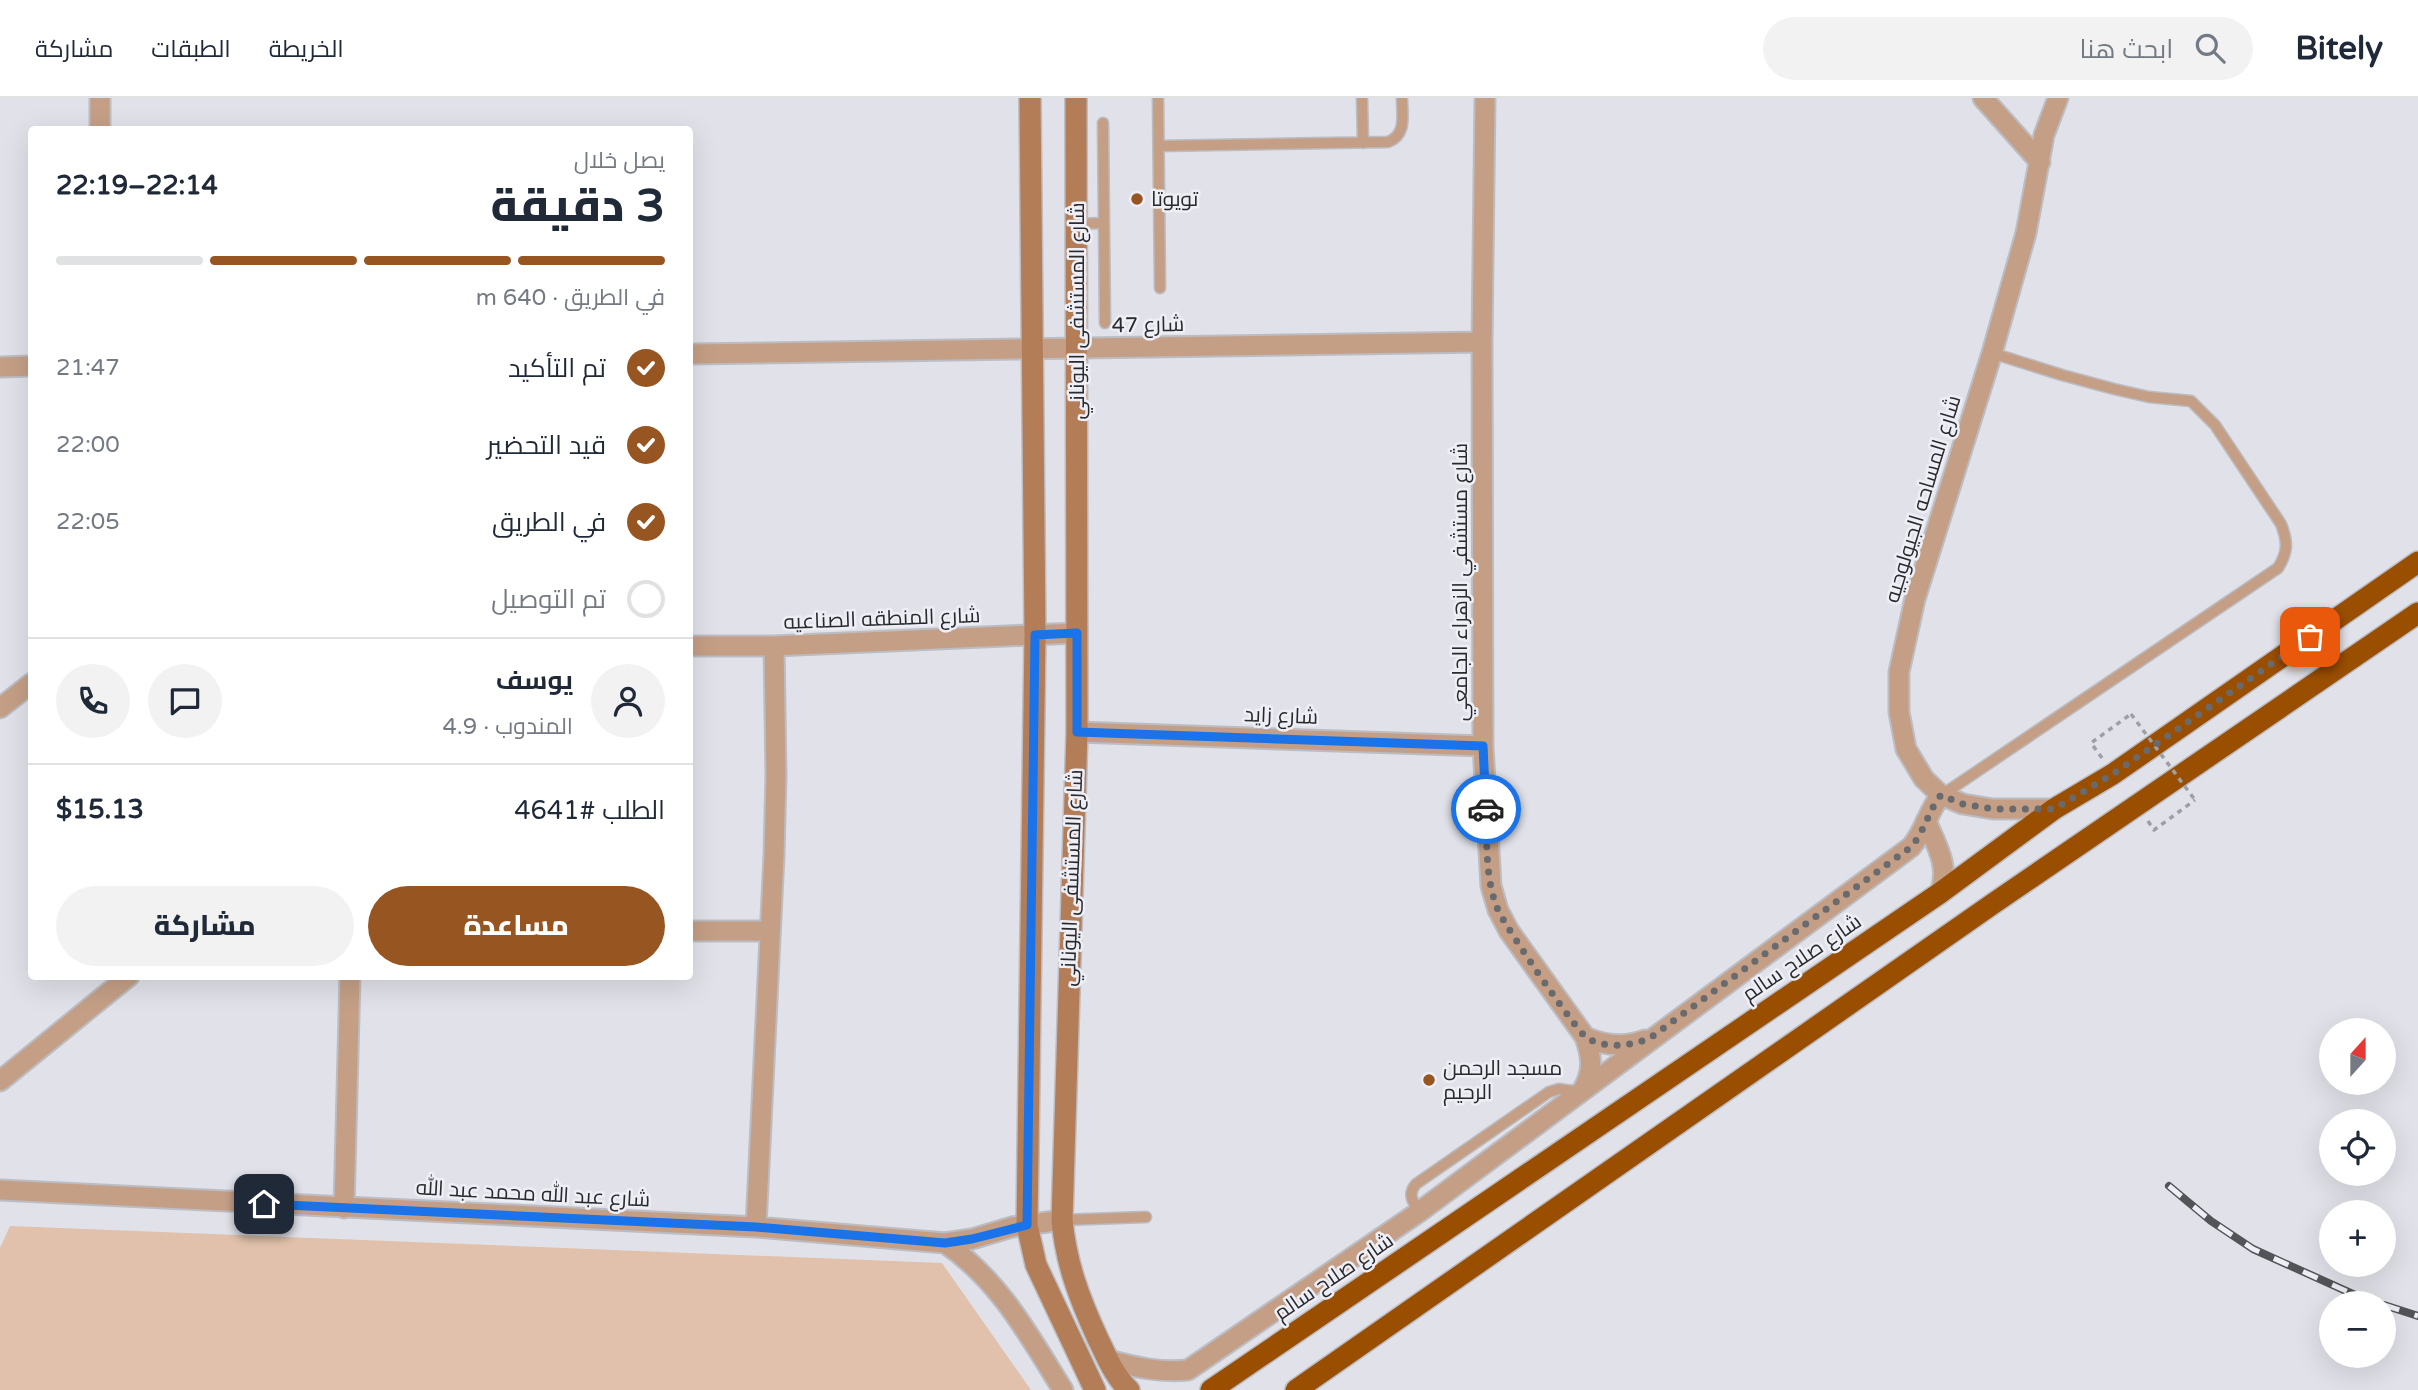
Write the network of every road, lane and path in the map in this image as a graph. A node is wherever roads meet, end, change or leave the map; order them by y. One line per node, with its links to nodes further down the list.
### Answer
1 (100, 98): 11 (street)
2 (1030, 98): 21 (street, شارع المستشفى اليوناني)
3 (1076, 98): 16 (street, شارع المستشفى اليوناني)
4 (1158, 98): 13 (lane)
5 (1362, 98): 12 (lane)
6 (1402, 98): 12 (lane)
7 (1485, 98): 19 (street, شارع مستشفي الزهراء الجامعي)
8 (1983, 98): 14 (street)
9 (2058, 98): 14 (street, شارع المساحه الجيولوجيه)
10 (1103, 122): 15 (lane)
11 (100, 126)
12 (1363, 143): 13 (lane)
13 (1159, 146): 17 (lane)
14 (2040, 162): 22 (street, شارع المساحه الجيولوجيه)
15 (1104, 223): 16 (lane); 18 (lane)
16 (1076, 224): 20 (street, شارع المستشفى اليوناني)
17 (1160, 288)
18 (1105, 323)
19 (1482, 342): 20 (street, شارع 47); 36 (street, شارع مستشفي الزهراء الجامعي)
20 (1077, 349): 21 (street, شارع 47); 28 (street, شارع المستشفى اليوناني)
21 (1033, 350): 23 (street, شارع 47); 29 (street, شارع المستشفى اليوناني)
22 (1992, 352): 37 (street, شارع المساحه الجيولوجيه); 37 (lane)
23 (693, 354)
24 (28, 366): 25 (street)
25 (0, 367)
26 (2418, 562): 38 (highway, شارع صلاح سالم)
27 (2418, 613): 62 (highway)
28 (1077, 633): 29 (street, شارع المنطقه الصناعيه); 34 (street, شارع المستشفى اليوناني)
29 (1035, 635): 31 (street, شارع المنطقه الصناعيه); 54 (street, شارع المستشفى اليوناني)
30 (693, 646): 31 (street, شارع المنطقه الصناعيه)
31 (774, 646): 43 (street)
32 (28, 686): 33 (street)
33 (0, 708)
34 (1077, 732): 36 (street, شارع زايد); 53 (street, شارع المستشفى اليوناني)
35 (2091, 743): 40 (path, bridge)
36 (1483, 746): 46 (street, شارع مستشفي الزهراء الجامعي)
37 (1941, 795): 38 (street); 39 (street)
38 (2054, 809): 41 (highway, شارع صلاح سالم)
39 (1926, 821): 41 (street); 47 (street)
40 (2154, 830)
41 (1940, 893): 61 (highway, شارع صلاح سالم)
42 (693, 931): 43 (street)
43 (769, 931): 55 (street)
44 (124, 980): 48 (street)
45 (350, 980): 51 (street)
46 (1585, 1037): 47 (street); 49 (street, شارع مستشفي الزهراء الجامعي)
47 (1650, 1038): 49 (street)
48 (0, 1082)
49 (1581, 1093): 57 (street)
50 (0, 1190): 51 (street, شارع عبد الله محمد عبد الله)
51 (344, 1208): 55 (street, شارع عبد الله محمد عبد الله)
52 (1146, 1217): 53 (lane)
53 (1062, 1220): 54 (street, شارع عبد الله محمد عبد الله); 57 (street, شارع المستشفى اليوناني)
54 (1027, 1225): 56 (street, شارع عبد الله محمد عبد الله); 59 (street, شارع المستشفى اليوناني)
55 (756, 1227): 56 (street, شارع عبد الله محمد عبد الله)
56 (945, 1243): 58 (street)
57 (1108, 1360): 60 (street, شارع المستشفى اليوناني)
58 (1063, 1390)
59 (1095, 1390)
60 (1129, 1390)
61 (1211, 1390)
62 (1296, 1390)

